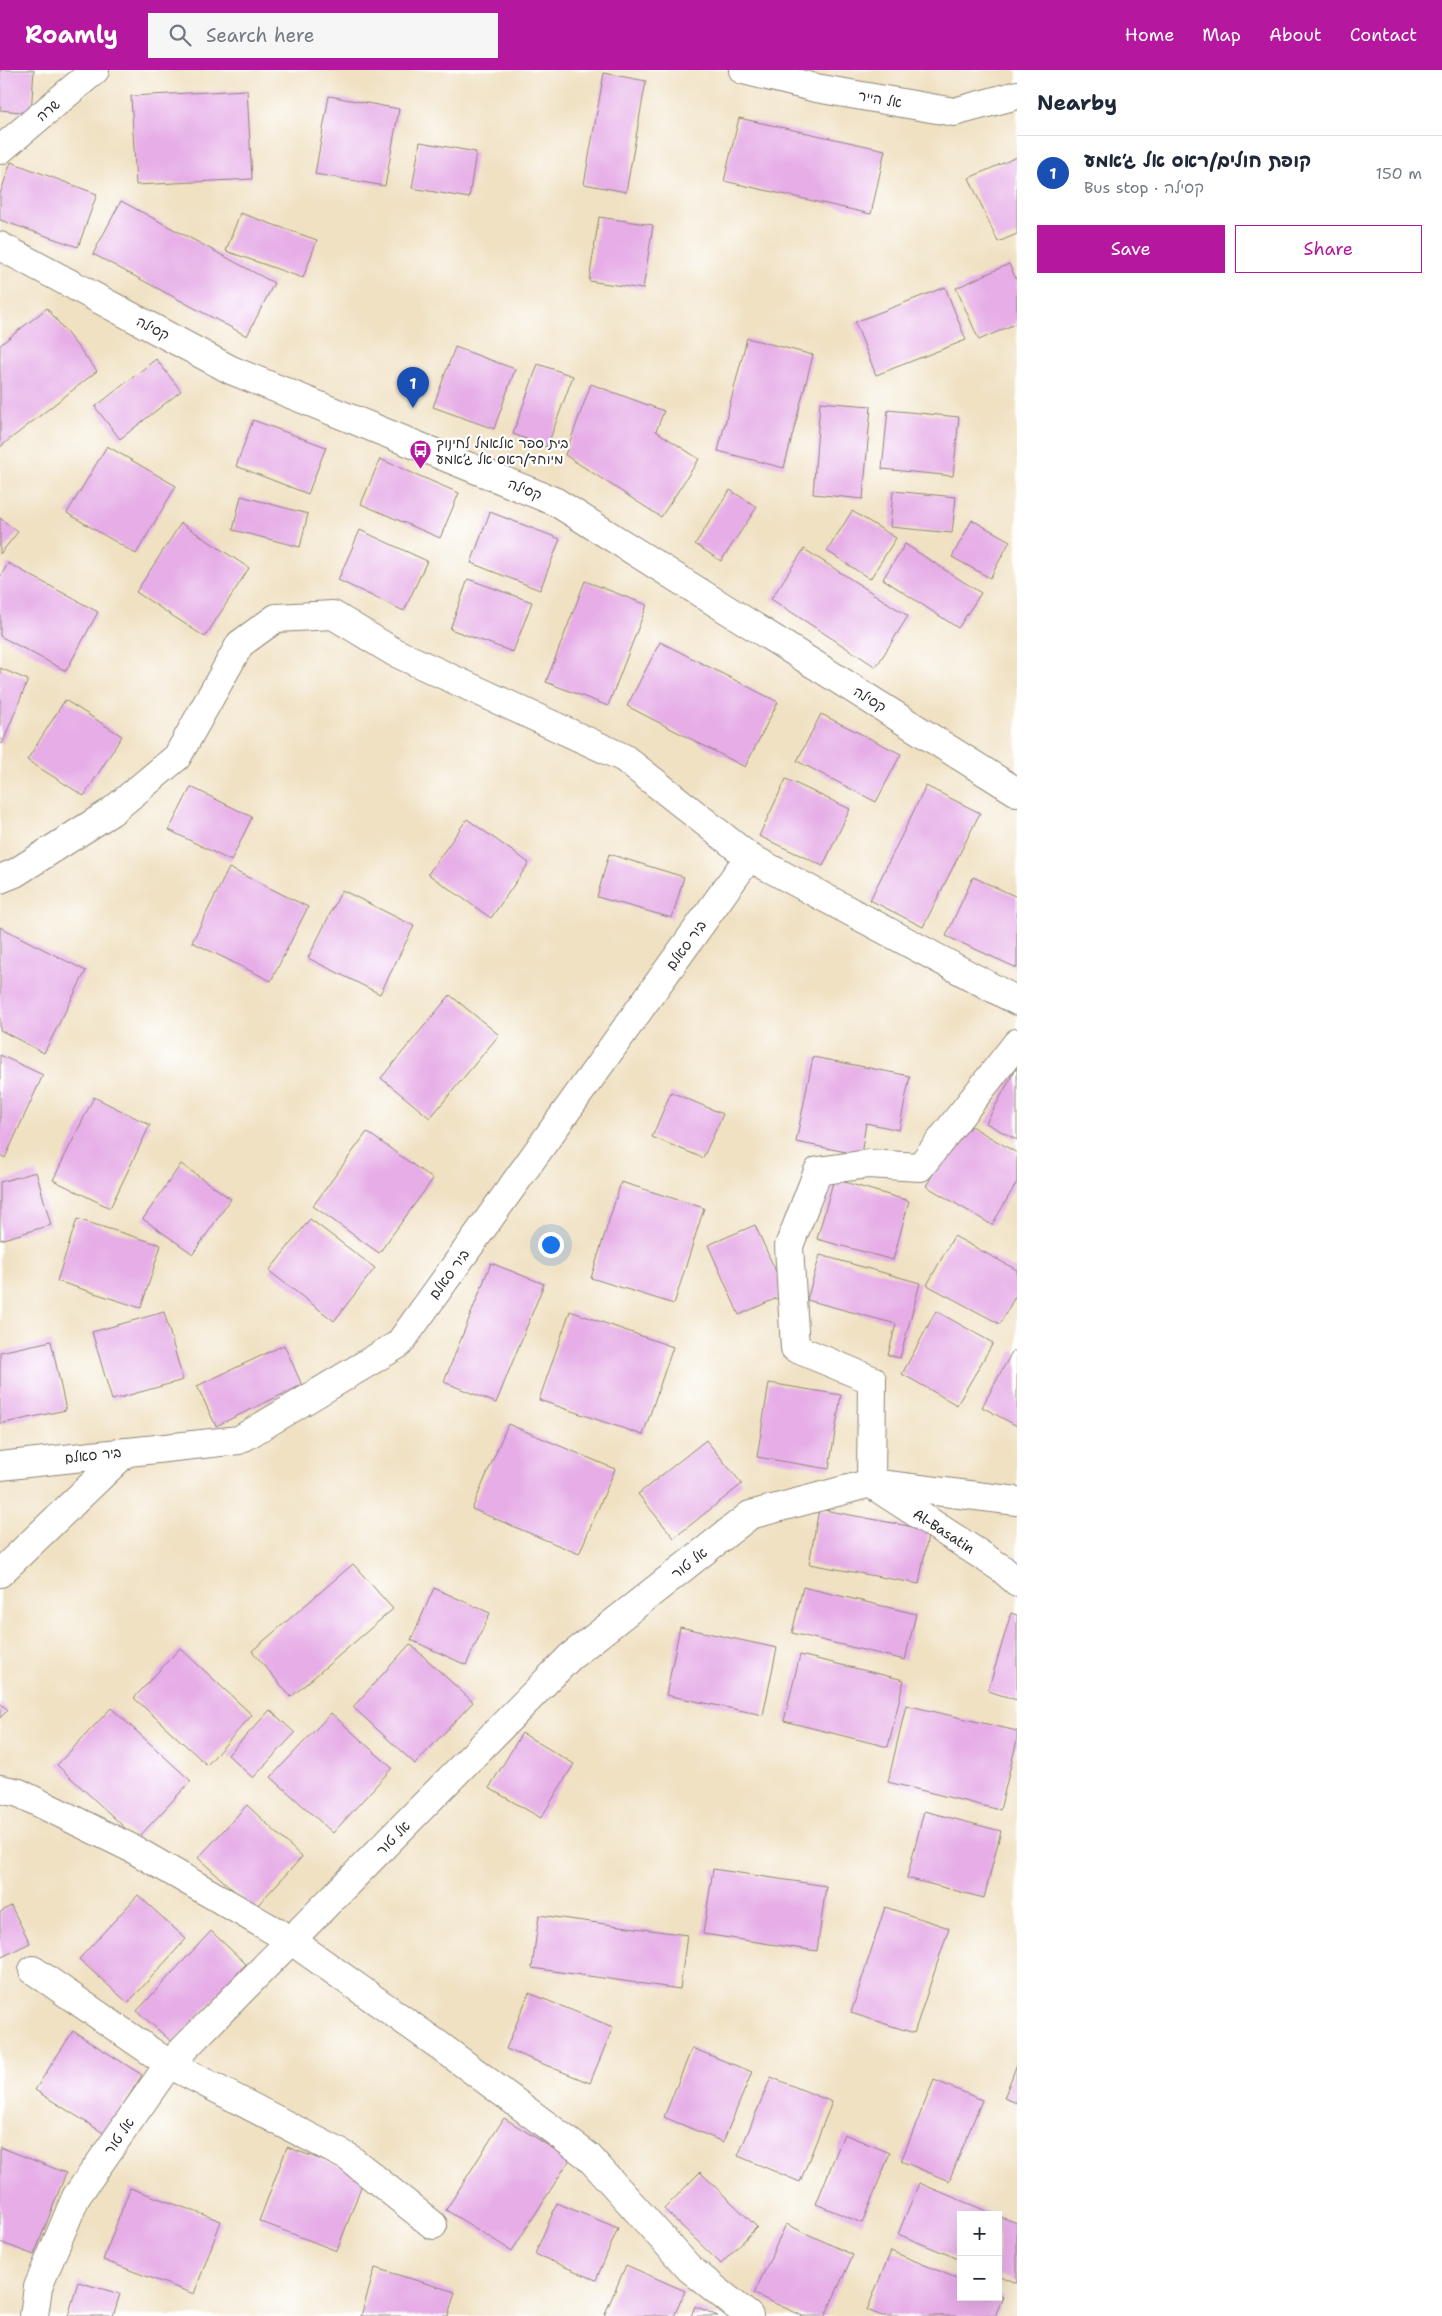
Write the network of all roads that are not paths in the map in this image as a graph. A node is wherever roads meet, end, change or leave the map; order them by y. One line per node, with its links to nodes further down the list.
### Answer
1 (95, 70): 4 (street, שרה)
2 (743, 70): 3 (street, אל הייר)
3 (1017, 95)
4 (0, 150)
5 (0, 246): 6 (street, קסילה)
6 (1017, 792)
7 (749, 857): 8 (street); 9 (street); 11 (street, ביר סאלם)
8 (0, 879)
9 (1017, 1001)
10 (1017, 1044): 13 (street)
11 (126, 1452): 12 (street, ביר סאלם); 15 (street)
12 (0, 1466)
13 (870, 1483): 14 (street); 16 (street, Al-Basatin); 18 (street, אל טור)
14 (1017, 1501)
15 (0, 1573)
16 (1017, 1582)
17 (0, 1789): 18 (street)
18 (292, 1941): 20 (street, אל טור); 23 (street)
19 (33, 1970): 20 (street)
20 (169, 2064): 21 (street); 22 (street, אל טור)
21 (433, 2225)
22 (34, 2316)
23 (749, 2316)

